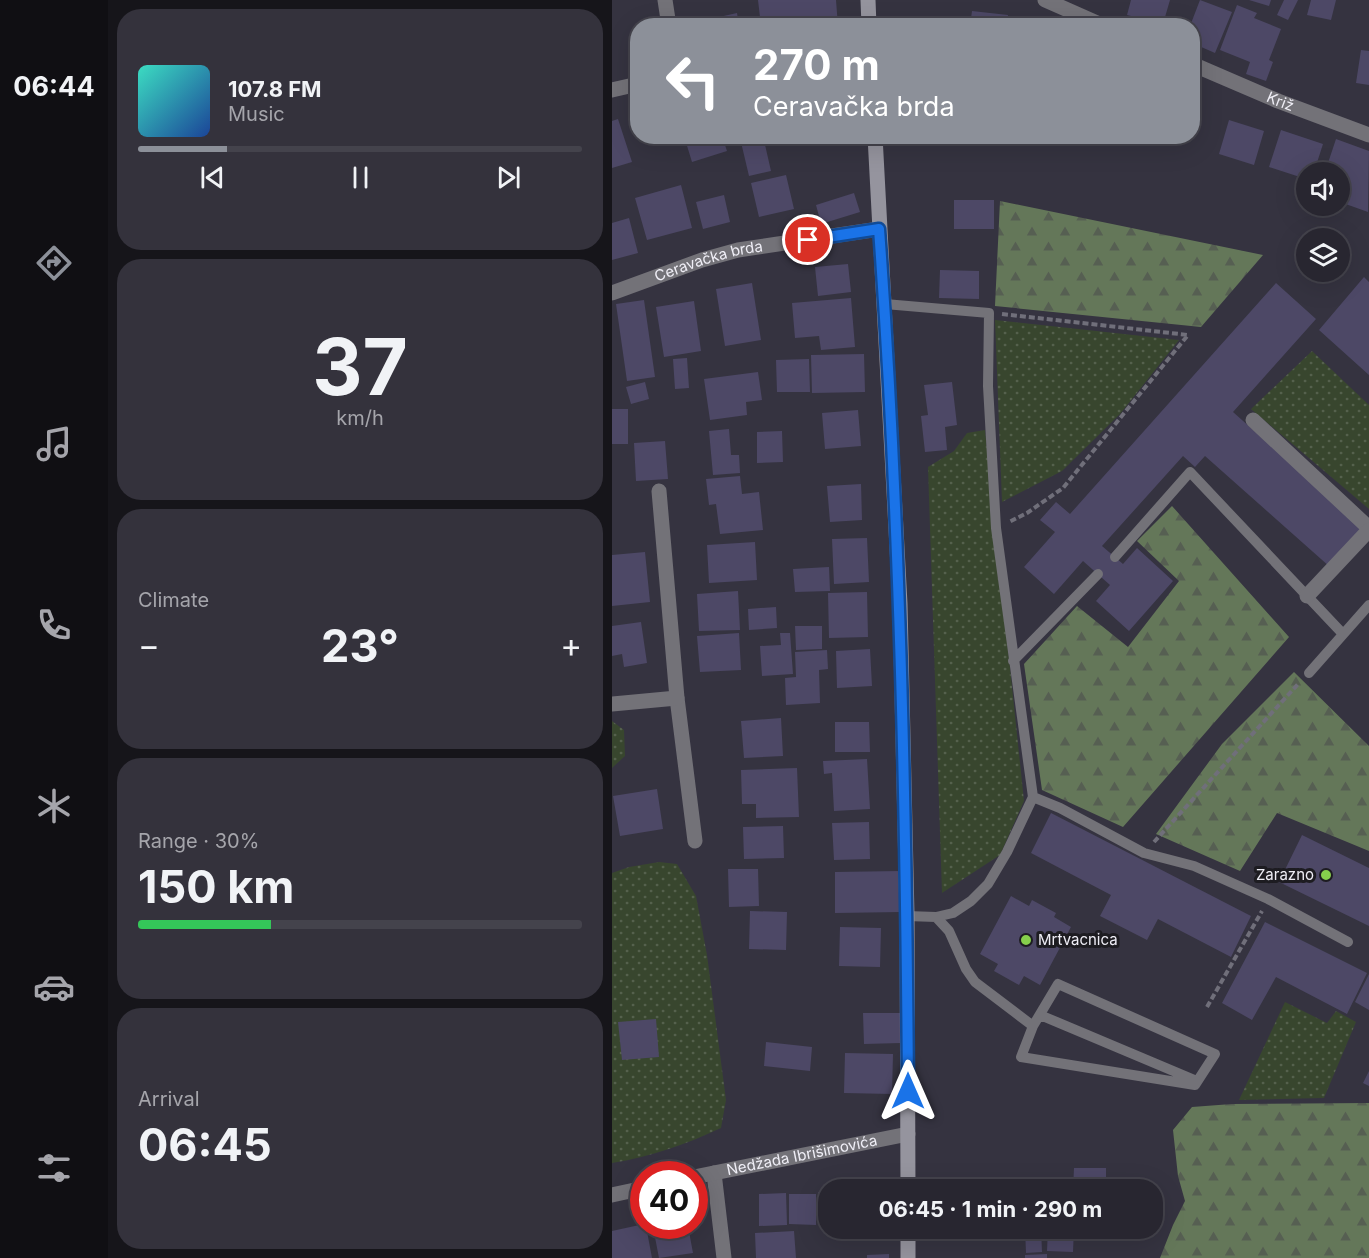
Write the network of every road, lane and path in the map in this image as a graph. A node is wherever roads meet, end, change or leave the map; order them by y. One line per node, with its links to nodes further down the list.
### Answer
1 (666, 0): 4 (street)
2 (868, 0): 5 (street)
3 (1045, 0): 6 (street)
4 (668, 18)
5 (869, 18)
6 (1086, 18)
7 (1200, 67): 10 (street, Križ)
8 (630, 86): 9 (street)
9 (612, 90)
10 (1369, 135)
11 (875, 144): 12 (street)
12 (879, 229): 13 (street, Ceravačka brda); 14 (street)
13 (612, 293)
14 (885, 304): 15 (lane); 33 (street)
15 (989, 313): 18 (lane); 18 (path)
16 (1253, 420): 19 (street)
17 (659, 491): 27 (street)
18 (996, 528): 25 (lane)
19 (1369, 529): 22 (street)
20 (1115, 557): 22 (lane)
21 (1098, 574): 25 (lane)
22 (1307, 596): 24 (lane)
23 (1369, 604): 24 (lane)
24 (1343, 634): 26 (lane)
25 (1013, 661): 29 (lane)
26 (1309, 673): 31 (path)
27 (677, 698): 28 (street); 30 (street)
28 (612, 704)
29 (1033, 797): 31 (lane); 34 (lane)
30 (695, 841)
31 (1144, 853): 32 (lane)
32 (1268, 899): 35 (lane); 36 (path)
33 (907, 916): 34 (lane); 40 (street)
34 (936, 917): 38 (lane)
35 (1348, 942)
36 (1208, 1007)
37 (1040, 1015): 38 (lane); 39 (lane); 39 (lane)
38 (1033, 1026): 39 (lane)
39 (1197, 1082)
40 (908, 1134): 41 (street, Nedžada Ibrišimovića); 43 (street)
41 (714, 1173): 42 (street, Nedžada Ibrišimovića); 47 (street)
42 (708, 1174)
43 (908, 1179)
44 (630, 1191): 45 (street)
45 (612, 1195)
46 (908, 1239): 48 (street)
47 (724, 1258)
48 (908, 1258)

